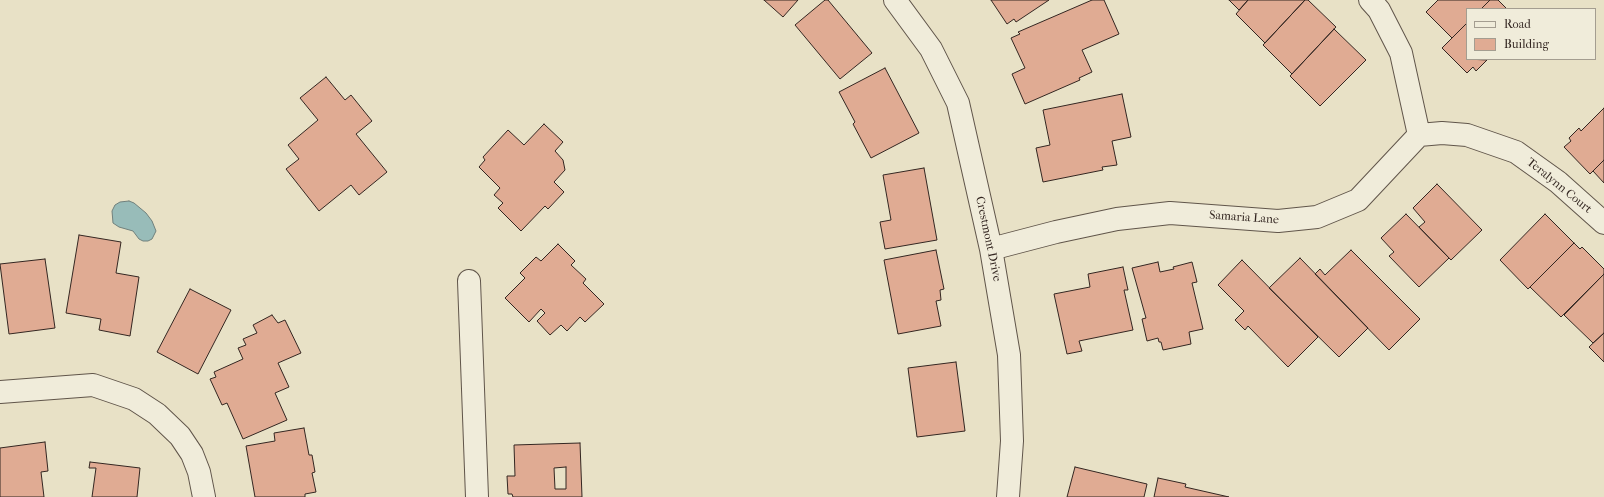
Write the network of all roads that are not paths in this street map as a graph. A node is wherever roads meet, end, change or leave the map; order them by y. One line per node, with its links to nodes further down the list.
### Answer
1 (895, 0): 5 (street, Crestmont Drive)
2 (1370, 0): 3 (street)
3 (1419, 135): 4 (street, Teralynn Court); 5 (street, Samaria Lane)
4 (1604, 223)
5 (991, 249): 10 (street, Crestmont Drive)
6 (469, 281): 9 (street)
7 (0, 392): 8 (street)
8 (204, 497)
9 (477, 497)
10 (1008, 497)

